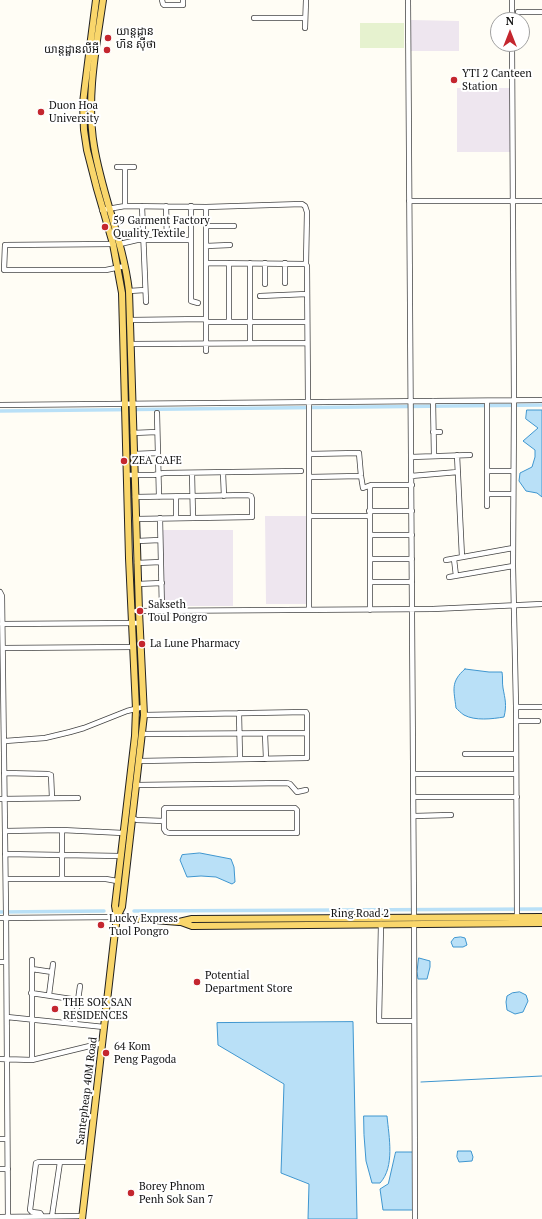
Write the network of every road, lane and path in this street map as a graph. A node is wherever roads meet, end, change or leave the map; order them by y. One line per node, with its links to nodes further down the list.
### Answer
1 (96, 0): 15 (main road)
2 (103, 0): 16 (main road)
3 (162, 0): 4 (street)
4 (183, 0)
5 (306, 0): 12 (street)
6 (408, 0): 22 (street)
7 (512, 0): 8 (street)
8 (512, 12)
9 (530, 12): 10 (street)
10 (542, 12)
11 (254, 18): 12 (street)
12 (305, 18): 13 (street)
13 (305, 28)
14 (512, 52): 23 (street)
15 (84, 96): 16 (main road); 17 (main road)
16 (91, 96): 18 (main road)
17 (84, 130): 18 (main road); 31 (main road)
18 (92, 130): 30 (main road)
19 (117, 167): 20 (street)
20 (125, 167): 21 (street); 25 (street)
21 (134, 167)
22 (409, 201): 23 (street); 70 (street)
23 (513, 201): 24 (street); 72 (street)
24 (542, 201)
25 (125, 206): 26 (street); 30 (street)
26 (142, 206): 27 (street); 34 (street)
27 (166, 206): 28 (street); 35 (street)
28 (191, 206): 29 (street); 36 (street)
29 (206, 206): 32 (street); 46 (street)
30 (109, 208): 31 (street); 38 (main road)
31 (102, 210): 37 (main road)
32 (206, 226): 33 (street); 40 (street)
33 (234, 226)
34 (142, 240): 35 (street); 38 (street); 51 (street)
35 (167, 240): 36 (street)
36 (191, 240): 56 (street)
37 (113, 244): 48 (main road); 48 (street)
38 (120, 244): 47 (main road)
39 (230, 245): 40 (street)
40 (206, 246): 41 (street)
41 (206, 263): 42 (street); 58 (street)
42 (229, 263): 43 (street); 59 (street)
43 (250, 263): 44 (street); 60 (street)
44 (265, 263): 45 (street); 50 (street)
45 (285, 263): 46 (street); 49 (street)
46 (306, 264): 53 (street)
47 (125, 266): 48 (street); 52 (main road)
48 (118, 267): 74 (main road)
49 (285, 283)
50 (265, 284)
51 (145, 290): 52 (street); 55 (street)
52 (129, 291): 57 (main road)
53 (307, 294): 54 (street); 61 (street)
54 (260, 296)
55 (146, 302)
56 (198, 303)
57 (130, 320): 58 (street); 65 (main road)
58 (206, 321): 59 (street); 62 (street)
59 (229, 322): 60 (street)
60 (250, 322): 61 (street); 63 (street)
61 (307, 322): 64 (street)
62 (206, 343): 63 (street); 65 (street); 66 (street)
63 (250, 343): 64 (street)
64 (307, 343): 69 (street)
65 (131, 344): 75 (main road)
66 (206, 352)
67 (542, 400): 72 (street)
68 (433, 402): 70 (street); 71 (street); 78 (street)
69 (309, 404): 70 (street); 75 (street); 83 (street)
70 (411, 404): 87 (street)
71 (487, 404): 72 (street); 89 (street)
72 (514, 404): 90 (street)
73 (0, 405): 74 (street)
74 (125, 408): 75 (street); 95 (main road)
75 (132, 408): 80 (main road)
76 (157, 413): 77 (street)
77 (157, 432): 80 (street); 81 (street)
78 (434, 432): 79 (street); 86 (street)
79 (440, 432)
80 (133, 433): 82 (main road)
81 (158, 453): 82 (street); 94 (street)
82 (134, 454): 96 (main road)
83 (309, 454): 97 (street); 99 (street)
84 (458, 455): 85 (street); 86 (street); 91 (street)
85 (470, 455)
86 (434, 456): 87 (street)
87 (411, 457): 98 (street)
88 (301, 471): 93 (street)
89 (487, 471): 90 (street); 102 (street)
90 (513, 471): 103 (street)
91 (458, 472): 98 (street); 122 (street)
92 (192, 473): 93 (street); 94 (street); 104 (street)
93 (223, 473): 105 (street)
94 (158, 474): 96 (street); 107 (street)
95 (127, 475): 96 (street); 144 (main road)
96 (135, 475): 106 (main road)
97 (361, 476): 99 (street); 101 (street)
98 (411, 476): 100 (street)
99 (309, 477): 112 (street)
100 (412, 485): 101 (street); 110 (street)
101 (370, 486): 111 (street)
102 (487, 494): 103 (street); 109 (street)
103 (513, 494): 121 (street)
104 (192, 496): 105 (street); 108 (street); 115 (street)
105 (224, 496): 115 (street)
106 (135, 497): 107 (street); 116 (main road)
107 (159, 497): 108 (street)
108 (176, 497): 114 (street)
109 (487, 506)
110 (412, 511): 111 (street); 118 (street)
111 (369, 514): 112 (street); 117 (street)
112 (309, 516): 140 (street)
113 (160, 518): 114 (street); 116 (street); 119 (street)
114 (176, 518): 115 (street)
115 (193, 518)
116 (136, 519): 120 (main road)
117 (370, 535): 118 (street); 123 (street)
118 (412, 535): 124 (street)
119 (160, 540): 120 (street); 127 (street)
120 (136, 541): 128 (main road)
121 (513, 548): 122 (street); 129 (street)
122 (462, 557): 125 (street)
123 (370, 559): 124 (street); 132 (street)
124 (412, 559): 133 (street)
125 (454, 559): 126 (street); 130 (street)
126 (446, 560)
127 (161, 562): 128 (street); 135 (street)
128 (137, 563): 134 (main road)
129 (513, 566): 130 (street); 138 (street)
130 (456, 576): 131 (street)
131 (449, 577)
132 (370, 582): 133 (street); 141 (street)
133 (412, 582): 139 (street)
134 (138, 584): 135 (street); 142 (main road)
135 (162, 584): 143 (street)
136 (0, 592): 146 (street)
137 (542, 604): 138 (street)
138 (514, 605): 139 (street); 152 (street)
139 (412, 609): 141 (street); 171 (street)
140 (310, 610): 141 (street); 143 (street)
141 (370, 610)
142 (139, 611): 143 (street); 144 (street); 145 (main road)
143 (162, 611)
144 (131, 612): 147 (main road)
145 (139, 623): 147 (street); 151 (main road)
146 (2, 624): 147 (street); 149 (street)
147 (132, 624): 148 (main road)
148 (133, 647): 149 (street); 154 (main road)
149 (3, 648): 150 (street)
150 (2, 704): 163 (street)
151 (143, 707): 154 (street); 156 (main road)
152 (516, 707): 153 (street); 157 (street)
153 (542, 707)
154 (136, 709): 163 (street); 186 (main road)
155 (239, 713): 156 (street); 159 (street); 161 (street)
156 (144, 715): 160 (main road)
157 (516, 721): 158 (street); 165 (street)
158 (538, 721)
159 (307, 733): 162 (street); 167 (street)
160 (142, 734): 161 (street); 168 (main road)
161 (240, 734): 162 (street); 166 (street)
162 (265, 734): 167 (street)
163 (5, 741): 169 (street)
164 (466, 754): 165 (street)
165 (516, 754): 172 (street)
166 (240, 759): 167 (street); 168 (street)
167 (266, 759)
168 (139, 761): 173 (main road)
169 (2, 763): 170 (street)
170 (4, 773): 177 (street); 178 (street)
171 (413, 774): 172 (street); 175 (street)
172 (516, 774): 176 (street)
173 (136, 785): 174 (street); 182 (main road)
174 (306, 790)
175 (414, 797): 176 (street); 181 (street)
176 (517, 797): 198 (street)
177 (2, 798): 178 (street); 185 (street)
178 (52, 798): 179 (street)
179 (78, 798)
180 (451, 815): 181 (street)
181 (414, 816): 194 (street)
182 (132, 818): 183 (street); 195 (main road)
183 (164, 821): 183 (street)
184 (62, 830): 185 (street); 186 (street); 188 (street)
185 (5, 831): 187 (street)
186 (123, 833): 189 (main road)
187 (5, 854): 188 (street); 190 (street)
188 (61, 855): 189 (street); 191 (street)
189 (120, 856): 192 (main road)
190 (6, 879): 191 (street); 193 (street)
191 (62, 879): 192 (street)
192 (117, 881): 195 (main road)
193 (6, 914): 195 (street); 197 (street); 203 (street)
194 (414, 916): 198 (main road, Ring Road 2); 199 (main road, Ring Road 2); 201 (main road, Ring Road 2); 218 (street)
195 (117, 917): 199 (main road, Ring Road 2); 220 (main road, Santepheap 40M Road)
196 (542, 917): 198 (main road, Ring Road 2)
197 (0, 918)
198 (517, 918): 200 (main road, Ring Road 2)
199 (179, 922): 201 (main road, Ring Road 2)
200 (542, 923)
201 (381, 924): 218 (street)
202 (0, 940): 203 (street)
203 (6, 940): 206 (street)
204 (32, 960): 208 (street)
205 (0, 962): 206 (street)
206 (6, 962): 211 (street)
207 (53, 964): 209 (street)
208 (32, 969): 209 (street); 213 (street)
209 (52, 972): 214 (street)
210 (0, 980): 211 (street)
211 (6, 980): 216 (street)
212 (80, 986): 215 (street)
213 (31, 993): 214 (street); 217 (street)
214 (49, 995): 215 (street)
215 (78, 1000): 219 (street)
216 (7, 1017): 217 (street); 223 (street)
217 (31, 1019): 219 (street); 224 (street)
218 (414, 1021): 236 (street)
219 (76, 1024): 220 (street)
220 (104, 1027): 221 (main road, Santepheap 40M Road)
221 (102, 1042): 224 (street); 228 (main road, Santepheap 40M Road)
222 (0, 1059): 223 (street)
223 (7, 1060): 224 (street); 226 (street)
224 (32, 1060)
225 (0, 1139): 226 (street)
226 (7, 1139): 229 (street)
227 (60, 1162): 228 (street); 231 (street); 232 (street)
228 (89, 1162): 235 (main road, Santepheap 40M Road)
229 (8, 1168): 230 (street); 234 (street)
230 (0, 1169)
231 (42, 1216): 232 (street); 234 (street)
232 (52, 1216): 235 (street)
233 (0, 1217): 234 (street)
234 (8, 1218)
235 (82, 1218)
236 (415, 1219)

